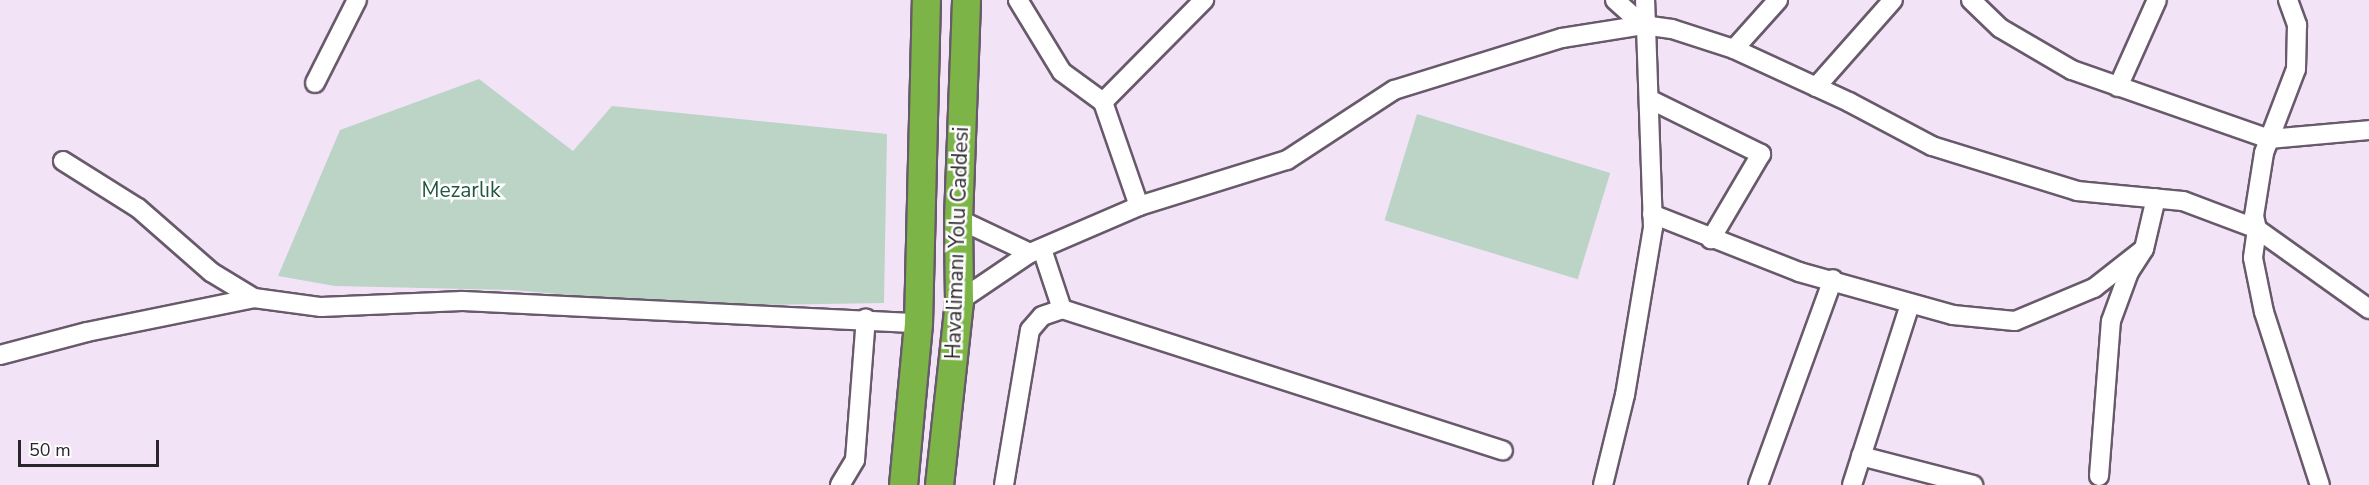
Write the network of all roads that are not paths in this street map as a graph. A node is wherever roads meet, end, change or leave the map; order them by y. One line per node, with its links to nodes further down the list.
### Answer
1 (357, 0): 17 (street)
2 (926, 0): 40 (highway, Havalimanı Yolu Caddesi)
3 (966, 0): 28 (highway, Havalimanı Yolu Caddesi)
4 (1018, 0): 21 (street)
5 (1204, 0): 21 (street)
6 (1615, 0): 14 (street)
7 (1646, 0): 14 (street)
8 (1778, 0): 16 (street)
9 (1893, 0): 18 (street)
10 (1971, 0): 19 (street)
11 (2157, 0): 19 (street)
12 (2276, 0): 15 (street)
13 (2288, 0): 15 (street)
14 (1643, 25): 16 (street); 20 (street); 26 (street)
15 (2297, 26): 23 (street)
16 (1734, 49): 18 (street)
17 (315, 83)
18 (1816, 87): 25 (street)
19 (2118, 87): 23 (street)
20 (1648, 99): 27 (street); 30 (street)
21 (1103, 102): 26 (street)
22 (2369, 130): 23 (street)
23 (2270, 139): 29 (street)
24 (63, 161): 34 (street)
25 (2156, 198): 29 (street); 31 (street)
26 (1139, 206): 32 (street)
27 (1652, 214): 30 (street); 49 (street)
28 (958, 219): 32 (street); 35 (highway, Havalimanı Yolu Caddesi)
29 (2257, 229): 38 (street); 53 (street)
30 (1711, 239): 33 (street)
31 (2144, 249): 36 (street); 44 (street)
32 (1036, 251): 35 (street); 37 (street)
33 (1833, 279): 36 (street); 50 (street)
34 (254, 298): 39 (street); 41 (street)
35 (959, 301): 47 (highway, Havalimanı Yolu Caddesi)
36 (1911, 304): 43 (street)
37 (1062, 309): 42 (street); 48 (street)
38 (2369, 309)
39 (866, 318): 40 (street); 45 (street)
40 (918, 323): 46 (highway, Havalimanı Yolu Caddesi)
41 (0, 355)
42 (1503, 451)
43 (1861, 456): 51 (street); 52 (street)
44 (2099, 476)
45 (840, 485)
46 (903, 485)
47 (939, 485)
48 (1004, 485)
49 (1602, 485)
50 (1758, 485)
51 (1852, 485)
52 (1972, 485)
53 (2320, 485)

